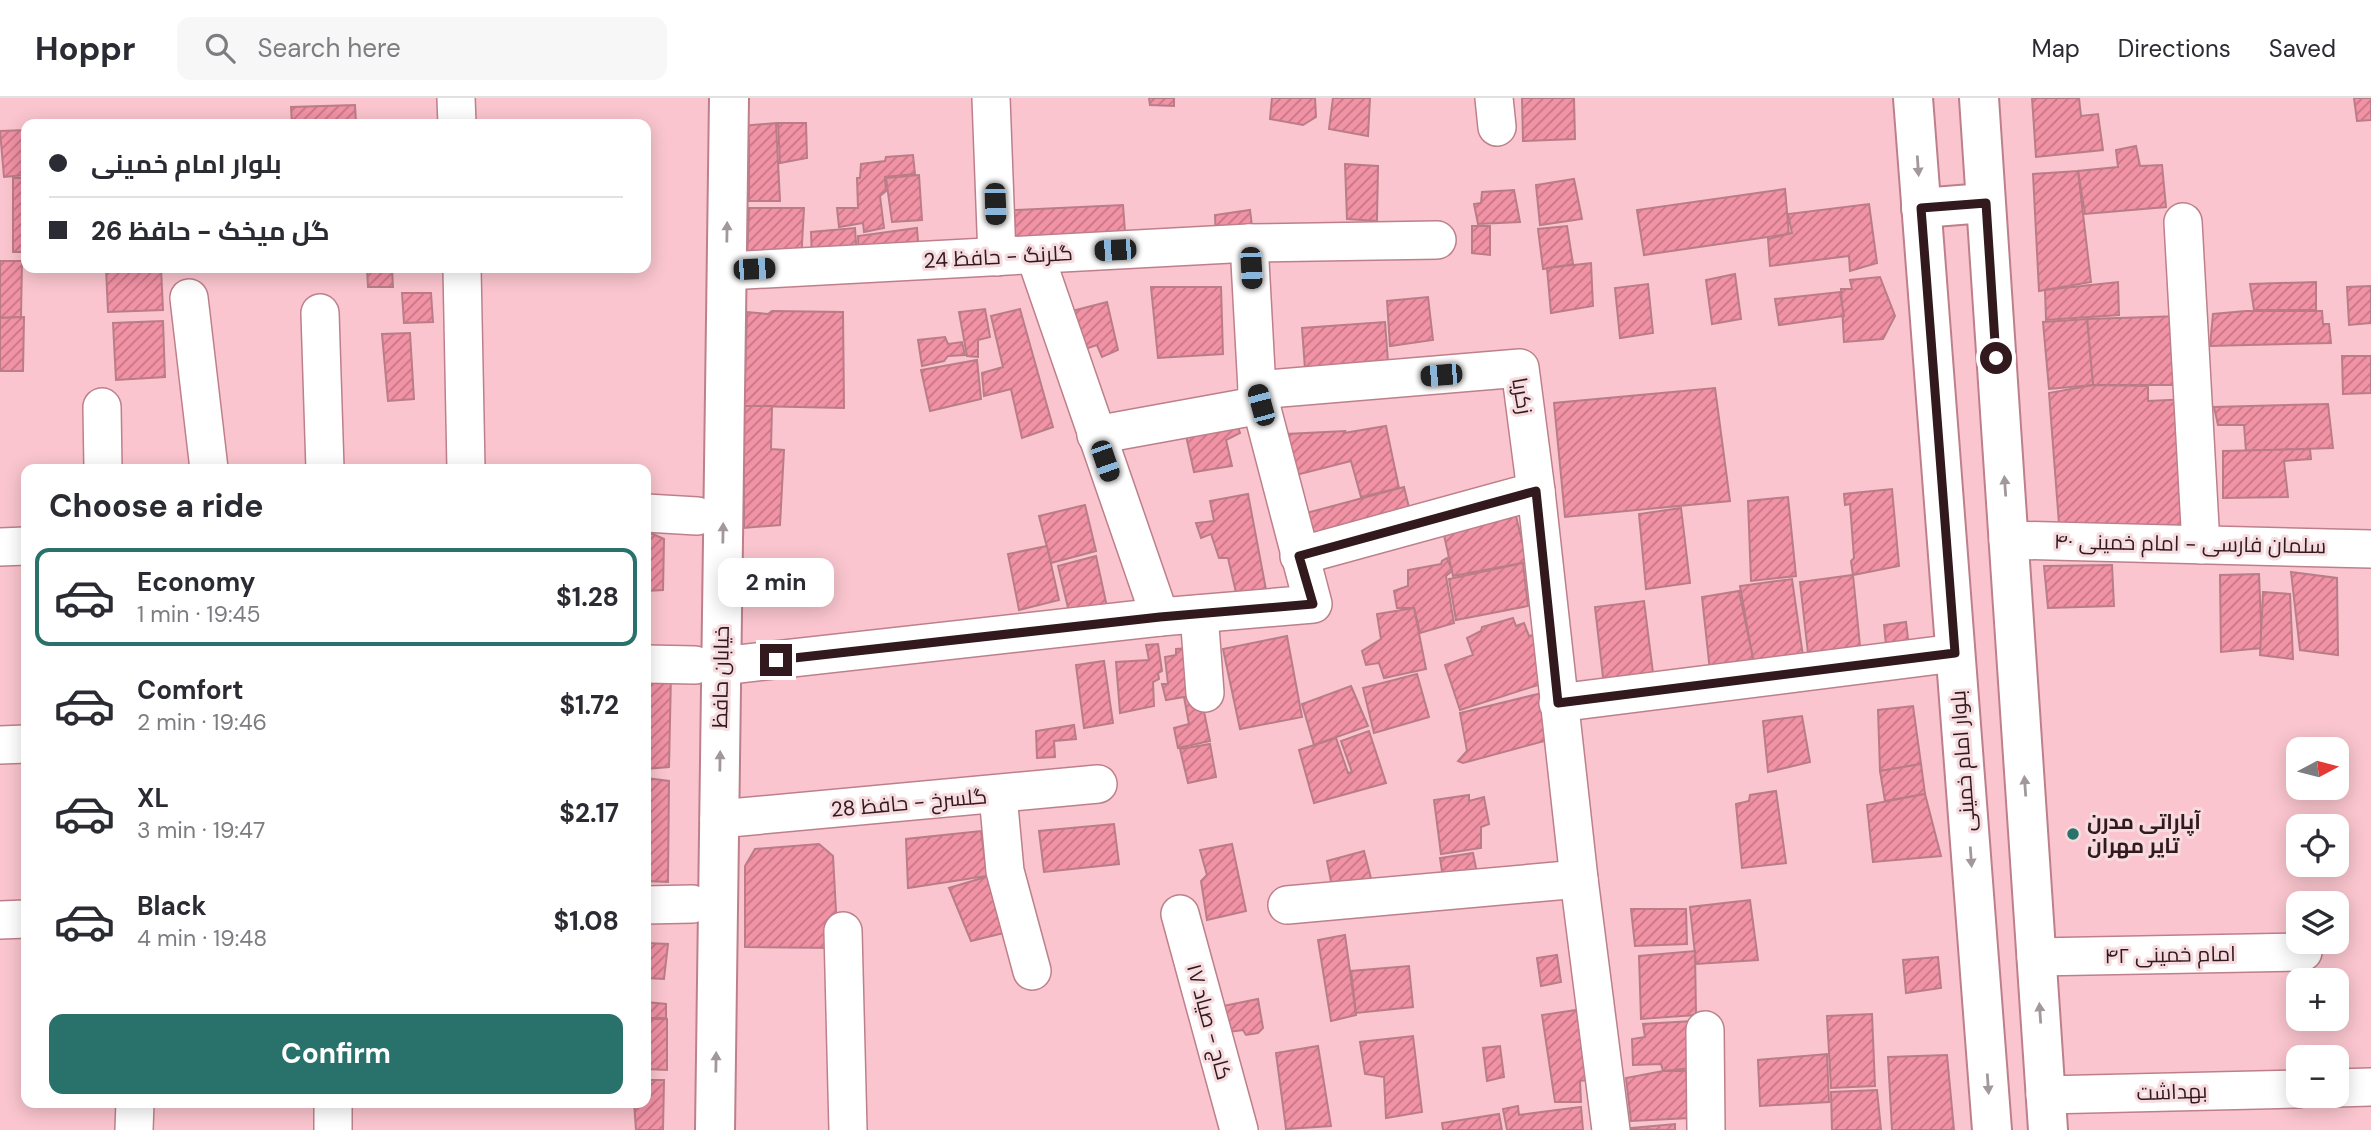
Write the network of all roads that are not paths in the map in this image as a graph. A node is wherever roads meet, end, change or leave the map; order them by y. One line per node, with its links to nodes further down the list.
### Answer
1 (456, 98): 7 (street)
2 (702, 98): 28 (main road, خیابان حافظ)
3 (729, 98): 15 (main road, خیابان حافظ, one-way to 3)
4 (992, 98): 14 (street)
5 (1913, 98): 9 (main road, بلوار امام خمینی, one-way to 9)
6 (1979, 98): 8 (main road)
7 (457, 119)
8 (1986, 203): 9 (main road); 29 (main road, one-way to 8)
9 (1921, 208): 37 (main road, بلوار امام خمینی)
10 (2183, 222): 30 (street)
11 (1437, 240): 12 (street, گلرنگ - حافظ 24)
12 (1249, 243): 13 (street, گلرنگ - حافظ 24); 19 (street)
13 (1035, 254): 14 (street, گلرنگ - حافظ 24); 21 (street)
14 (997, 257): 15 (street, گلرنگ - حافظ 24)
15 (727, 271): 39 (main road, خیابان حافظ, one-way to 15)
16 (462, 273): 25 (street)
17 (189, 298): 23 (street)
18 (320, 313): 24 (street)
19 (1259, 398): 21 (street); 26 (street, زکریا); 34 (street)
20 (102, 407): 22 (street)
21 (1096, 435): 36 (street)
22 (103, 464)
23 (208, 464)
24 (325, 464)
25 (466, 464)
26 (1536, 491): 34 (street); 41 (street, زکریا)
27 (651, 513): 28 (street)
28 (697, 516): 39 (main road, خیابان حافظ)
29 (2008, 540): 30 (street, سلمان فارسی - امام خمینی ۴۰); 56 (main road, one-way to 29)
30 (2201, 545): 33 (street, سلمان فارسی - امام خمینی ۴۰)
31 (21, 546): 32 (street)
32 (0, 547)
33 (2371, 549)
34 (1299, 556): 35 (street)
35 (1199, 614): 36 (street); 40 (street)
36 (1160, 617): 39 (street)
37 (1955, 653): 41 (street); 73 (main road, بلوار امام خمینی, one-way to 73)
38 (651, 664): 39 (street)
39 (708, 666): 46 (main road, خیابان حافظ, one-way to 39); 48 (main road, خیابان حافظ)
40 (1205, 693)
41 (1558, 703): 47 (street, زکریا)
42 (21, 744): 43 (street)
43 (0, 745)
44 (1098, 784): 45 (street, گلسرخ - حافظ 28)
45 (998, 795): 46 (street, گلسرخ - حافظ 28); 57 (street)
46 (719, 819): 68 (main road, خیابان حافظ, one-way to 46)
47 (1579, 879): 50 (street); 71 (street, زکریا)
48 (692, 904): 49 (street); 67 (main road, خیابان حافظ)
49 (651, 905)
50 (1287, 905)
51 (1180, 914): 70 (street, کاج - صیاد ۱۷)
52 (21, 919): 53 (street)
53 (0, 920)
54 (843, 931): 69 (street)
55 (2286, 952): 56 (street, امام خمینی ۴۲)
56 (2036, 957): 64 (main road, one-way to 56)
57 (1031, 971)
58 (1705, 1030): 72 (street)
59 (2371, 1087): 60 (street)
60 (2349, 1088)
61 (2286, 1089): 64 (street, بهداشت)
62 (135, 1108): 65 (street)
63 (332, 1108): 66 (street)
64 (2047, 1113)
65 (134, 1130)
66 (333, 1130)
67 (688, 1130)
68 (715, 1130)
69 (848, 1130)
70 (1239, 1130)
71 (1611, 1130)
72 (1706, 1130)
73 (1992, 1130)

